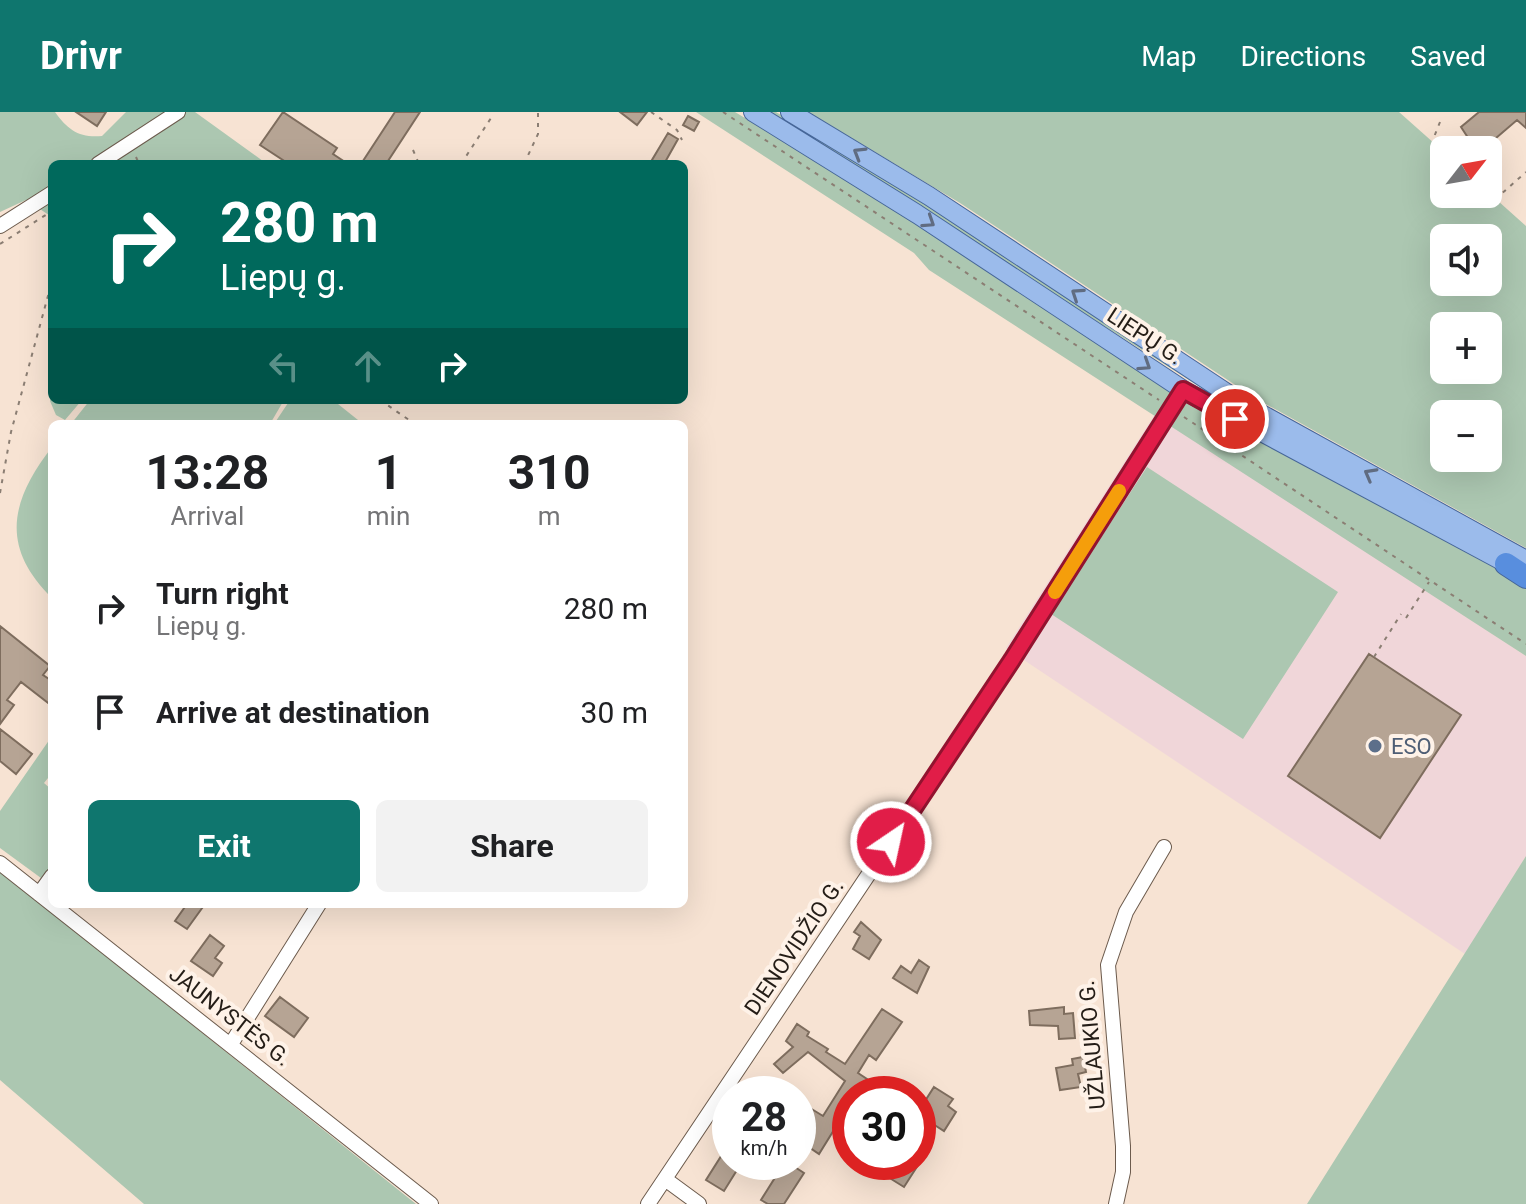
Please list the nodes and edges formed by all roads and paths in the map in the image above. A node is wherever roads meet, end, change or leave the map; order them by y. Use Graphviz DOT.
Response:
graph roads {
  1 [pos="178,112"];
  2 [pos="538,112"];
  3 [pos="651,112"];
  4 [pos="723,112"];
  5 [pos="753,112"];
  6 [pos="790,112"];
  7 [pos="493,115"];
  8 [pos="1440,122"];
  9 [pos="1434,136"];
  10 [pos="682,140"];
  11 [pos="413,150"];
  12 [pos="136,156"];
  13 [pos="104,160"];
  14 [pos="138,160"];
  15 [pos="417,160"];
  16 [pos="464,160"];
  17 [pos="526,160"];
  18 [pos="1526,172"];
  19 [pos="1502,193"];
  20 [pos="48,196"];
  21 [pos="48,214"];
  22 [pos="0,226"];
  23 [pos="0,244"];
  24 [pos="48,296"];
  25 [pos="1183,390"];
  26 [pos="386,404"];
  27 [pos="1171,408"];
  28 [pos="409,420"];
  29 [pos="0,493"];
  30 [pos="1520,564"];
  31 [pos="1430,581"];
  32 [pos="1401,614"];
  33 [pos="1406,618"];
  34 [pos="1526,644"];
  35 [pos="1374,657"];
  36 [pos="1164,847"];
  37 [pos="0,863"];
  38 [pos="48,882"];
  39 [pos="39,894"];
  40 [pos="48,901"];
  41 [pos="57,908"];
  42 [pos="316,908"];
  43 [pos="231,1044"];
  44 [pos="665,1179"];
  45 [pos="431,1204"];
  46 [pos="648,1204"];
  47 [pos="699,1204"];
  48 [pos="1116,1204"];
  1 -- 13 [label="street"];
  2 -- 17 [label="path"];
  3 -- 10 [label="path"];
  4 -- 27 [label="path"];
  5 -- 25 [label="main road, LIEPŲ G., one-way"];
  30 -- 6 [label="main road, LIEPŲ G., one-way"];
  7 -- 16 [label="path"];
  8 -- 9 [label="path"];
  11 -- 15 [label="path"];
  12 -- 14 [label="path"];
  18 -- 19 [label="path"];
  20 -- 22 [label="street"];
  21 -- 23 [label="path"];
  24 -- 29 [label="path"];
  25 -- 27 [label="street, DIENOVIDŽIO G."];
  25 -- 30 [label="main road, LIEPŲ G."];
  26 -- 28 [label="path"];
  27 -- 31 [label="path"];
  27 -- 44 [label="street, DIENOVIDŽIO G."];
  31 -- 33 [label="path"];
  31 -- 34 [label="path"];
  32 -- 35 [label="path"];
  36 -- 48 [label="street, UŽLAUKIO G."];
  37 -- 39 [label="street, JAUNYSTĖS G."];
  38 -- 39 [label="street"];
  39 -- 40 [label="street, JAUNYSTĖS G."];
  41 -- 43 [label="street, JAUNYSTĖS G."];
  42 -- 43 [label="street"];
  43 -- 45 [label="street, JAUNYSTĖS G."];
  44 -- 46 [label="street, DIENOVIDŽIO G."];
  44 -- 47 [label="street"];
}
